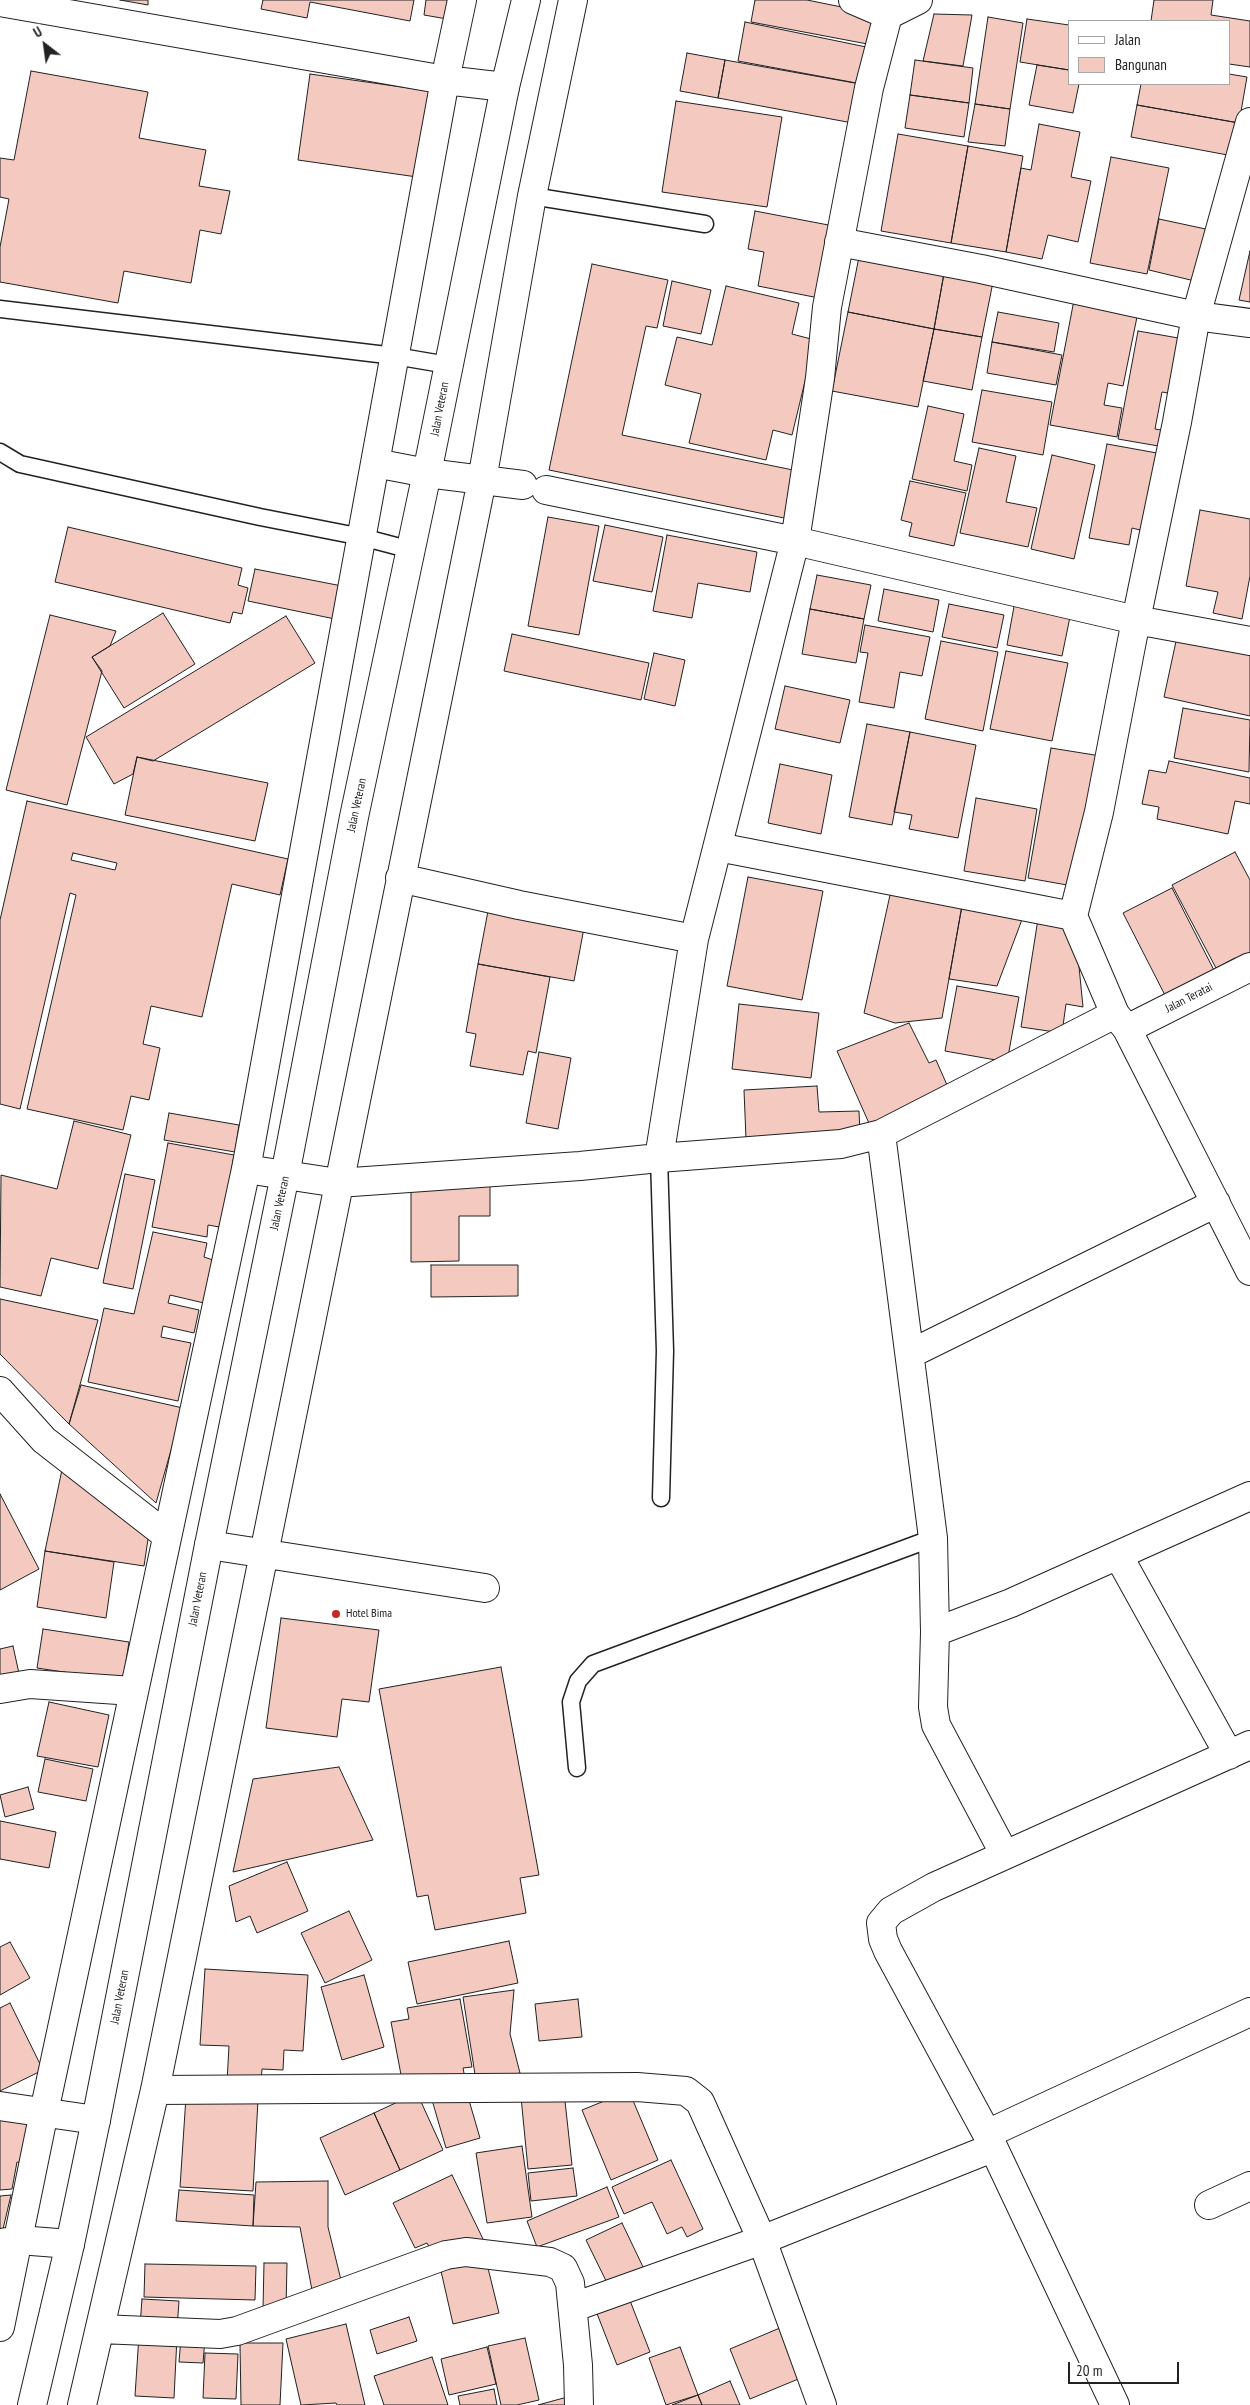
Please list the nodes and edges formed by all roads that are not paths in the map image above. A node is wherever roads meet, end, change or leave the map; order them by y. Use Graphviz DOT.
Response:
graph roads {
  1 [pos="462,0"];
  2 [pos="526,0"];
  3 [pos="573,0"];
  4 [pos="853,0"];
  5 [pos="918,0"];
  6 [pos="0,2"];
  7 [pos="888,14"];
  8 [pos="445,80"];
  9 [pos="505,87"];
  10 [pos="1250,122"];
  11 [pos="532,196"];
  12 [pos="705,224"];
  13 [pos="839,242"];
  14 [pos="0,309"];
  15 [pos="1196,316"];
  16 [pos="1250,323"];
  17 [pos="394,356"];
  18 [pos="448,365"];
  19 [pos="0,452"];
  20 [pos="376,463"];
  21 [pos="427,473"];
  22 [pos="482,480"];
  23 [pos="362,537"];
  24 [pos="795,541"];
  25 [pos="411,550"];
  26 [pos="1136,620"];
  27 [pos="1250,641"];
  28 [pos="718,847"];
  29 [pos="400,878"];
  30 [pos="1073,916"];
  31 [pos="694,939"];
  32 [pos="1250,967"];
  33 [pos="1121,1022"];
  34 [pos="881,1134"];
  35 [pos="659,1158"];
  36 [pos="246,1168"];
  37 [pos="285,1175"];
  38 [pos="338,1183"];
  39 [pos="1216,1203"];
  40 [pos="1248,1260"];
  41 [pos="910,1354"];
  42 [pos="0,1391"];
  43 [pos="1250,1496"];
  44 [pos="661,1498"];
  45 [pos="166,1535"];
  46 [pos="933,1538"];
  47 [pos="209,1545"];
  48 [pos="263,1554"];
  49 [pos="1118,1555"];
  50 [pos="485,1588"];
  51 [pos="935,1632"];
  52 [pos="0,1689"];
  53 [pos="133,1691"];
  54 [pos="1240,1750"];
  55 [pos="577,1768"];
  56 [pos="1005,1855"];
  57 [pos="1250,2012"];
  58 [pos="155,2090"];
  59 [pos="0,2106"];
  60 [pos="44,2112"];
  61 [pos="96,2120"];
  62 [pos="990,2140"];
  63 [pos="1250,2186"];
  64 [pos="1210,2205"];
  65 [pos="762,2240"];
  66 [pos="9,2242"];
  67 [pos="70,2244"];
  68 [pos="574,2307"];
  69 [pos="0,2327"];
  70 [pos="100,2329"];
  71 [pos="83,2402"];
  72 [pos="32,2405"];
  73 [pos="579,2405"];
  74 [pos="822,2405"];
  75 [pos="1115,2405"];
  1 -- 8 [label="street"];
  2 -- 9 [label="street, Jalan Veteran"];
  3 -- 11 [label="street"];
  4 -- 7 [label="street"];
  5 -- 7 [label="street"];
  6 -- 8 [label="street"];
  7 -- 13 [label="street"];
  8 -- 9 [label="street"];
  8 -- 17 [label="street"];
  9 -- 18 [label="street, Jalan Veteran"];
  10 -- 15 [label="street"];
  11 -- 12 [label="lane"];
  11 -- 22 [label="street"];
  13 -- 15 [label="street"];
  13 -- 24 [label="street"];
  14 -- 17 [label="lane"];
  15 -- 16 [label="street"];
  15 -- 26 [label="street"];
  17 -- 18 [label="lane"];
  17 -- 20 [label="street"];
  18 -- 21 [label="street, Jalan Veteran"];
  19 -- 23 [label="lane"];
  20 -- 21 [label="street"];
  20 -- 23 [label="street"];
  21 -- 22 [label="street"];
  21 -- 25 [label="street, Jalan Veteran"];
  22 -- 24 [label="street"];
  22 -- 29 [label="street"];
  23 -- 25 [label="lane"];
  23 -- 36 [label="street"];
  24 -- 26 [label="street"];
  24 -- 28 [label="street"];
  25 -- 37 [label="street, Jalan Veteran"];
  26 -- 27 [label="street"];
  26 -- 30 [label="street"];
  28 -- 30 [label="street"];
  28 -- 31 [label="street"];
  29 -- 31 [label="street"];
  29 -- 38 [label="street"];
  30 -- 33 [label="street"];
  31 -- 35 [label="street"];
  32 -- 33 [label="street, Jalan Teratai"];
  33 -- 34 [label="street, Jalan Teratai"];
  33 -- 39 [label="street"];
  34 -- 35 [label="street, Jalan Teratai"];
  34 -- 41 [label="street"];
  35 -- 38 [label="street, Jalan Teratai"];
  35 -- 44 [label="lane"];
  36 -- 37 [label="street, Jalan Teratai"];
  36 -- 45 [label="street"];
  37 -- 38 [label="street, Jalan Teratai"];
  37 -- 47 [label="street, Jalan Veteran"];
  38 -- 48 [label="street"];
  39 -- 40 [label="street"];
  39 -- 41 [label="street"];
  41 -- 46 [label="street"];
  42 -- 45 [label="street"];
  43 -- 49 [label="street"];
  45 -- 53 [label="street"];
  46 -- 51 [label="street"];
  46 -- 55 [label="lane"];
  47 -- 48 [label="street"];
  47 -- 61 [label="street, Jalan Veteran"];
  48 -- 50 [label="street"];
  48 -- 58 [label="street"];
  49 -- 51 [label="street"];
  49 -- 54 [label="street"];
  51 -- 56 [label="street"];
  52 -- 53 [label="street"];
  53 -- 60 [label="street"];
  54 -- 56 [label="street"];
  56 -- 62 [label="street"];
  57 -- 62 [label="street"];
  58 -- 65 [label="street"];
  58 -- 70 [label="street"];
  59 -- 60 [label="street"];
  60 -- 61 [label="street"];
  60 -- 66 [label="street"];
  61 -- 67 [label="street, Jalan Veteran"];
  62 -- 65 [label="street"];
  62 -- 75 [label="street"];
  63 -- 64 [label="street"];
  65 -- 68 [label="street"];
  65 -- 74 [label="street"];
  66 -- 67 [label="street"];
  66 -- 69 [label="street"];
  67 -- 72 [label="street, Jalan Veteran"];
  68 -- 70 [label="street"];
  68 -- 73 [label="street"];
  70 -- 71 [label="street"];
}
